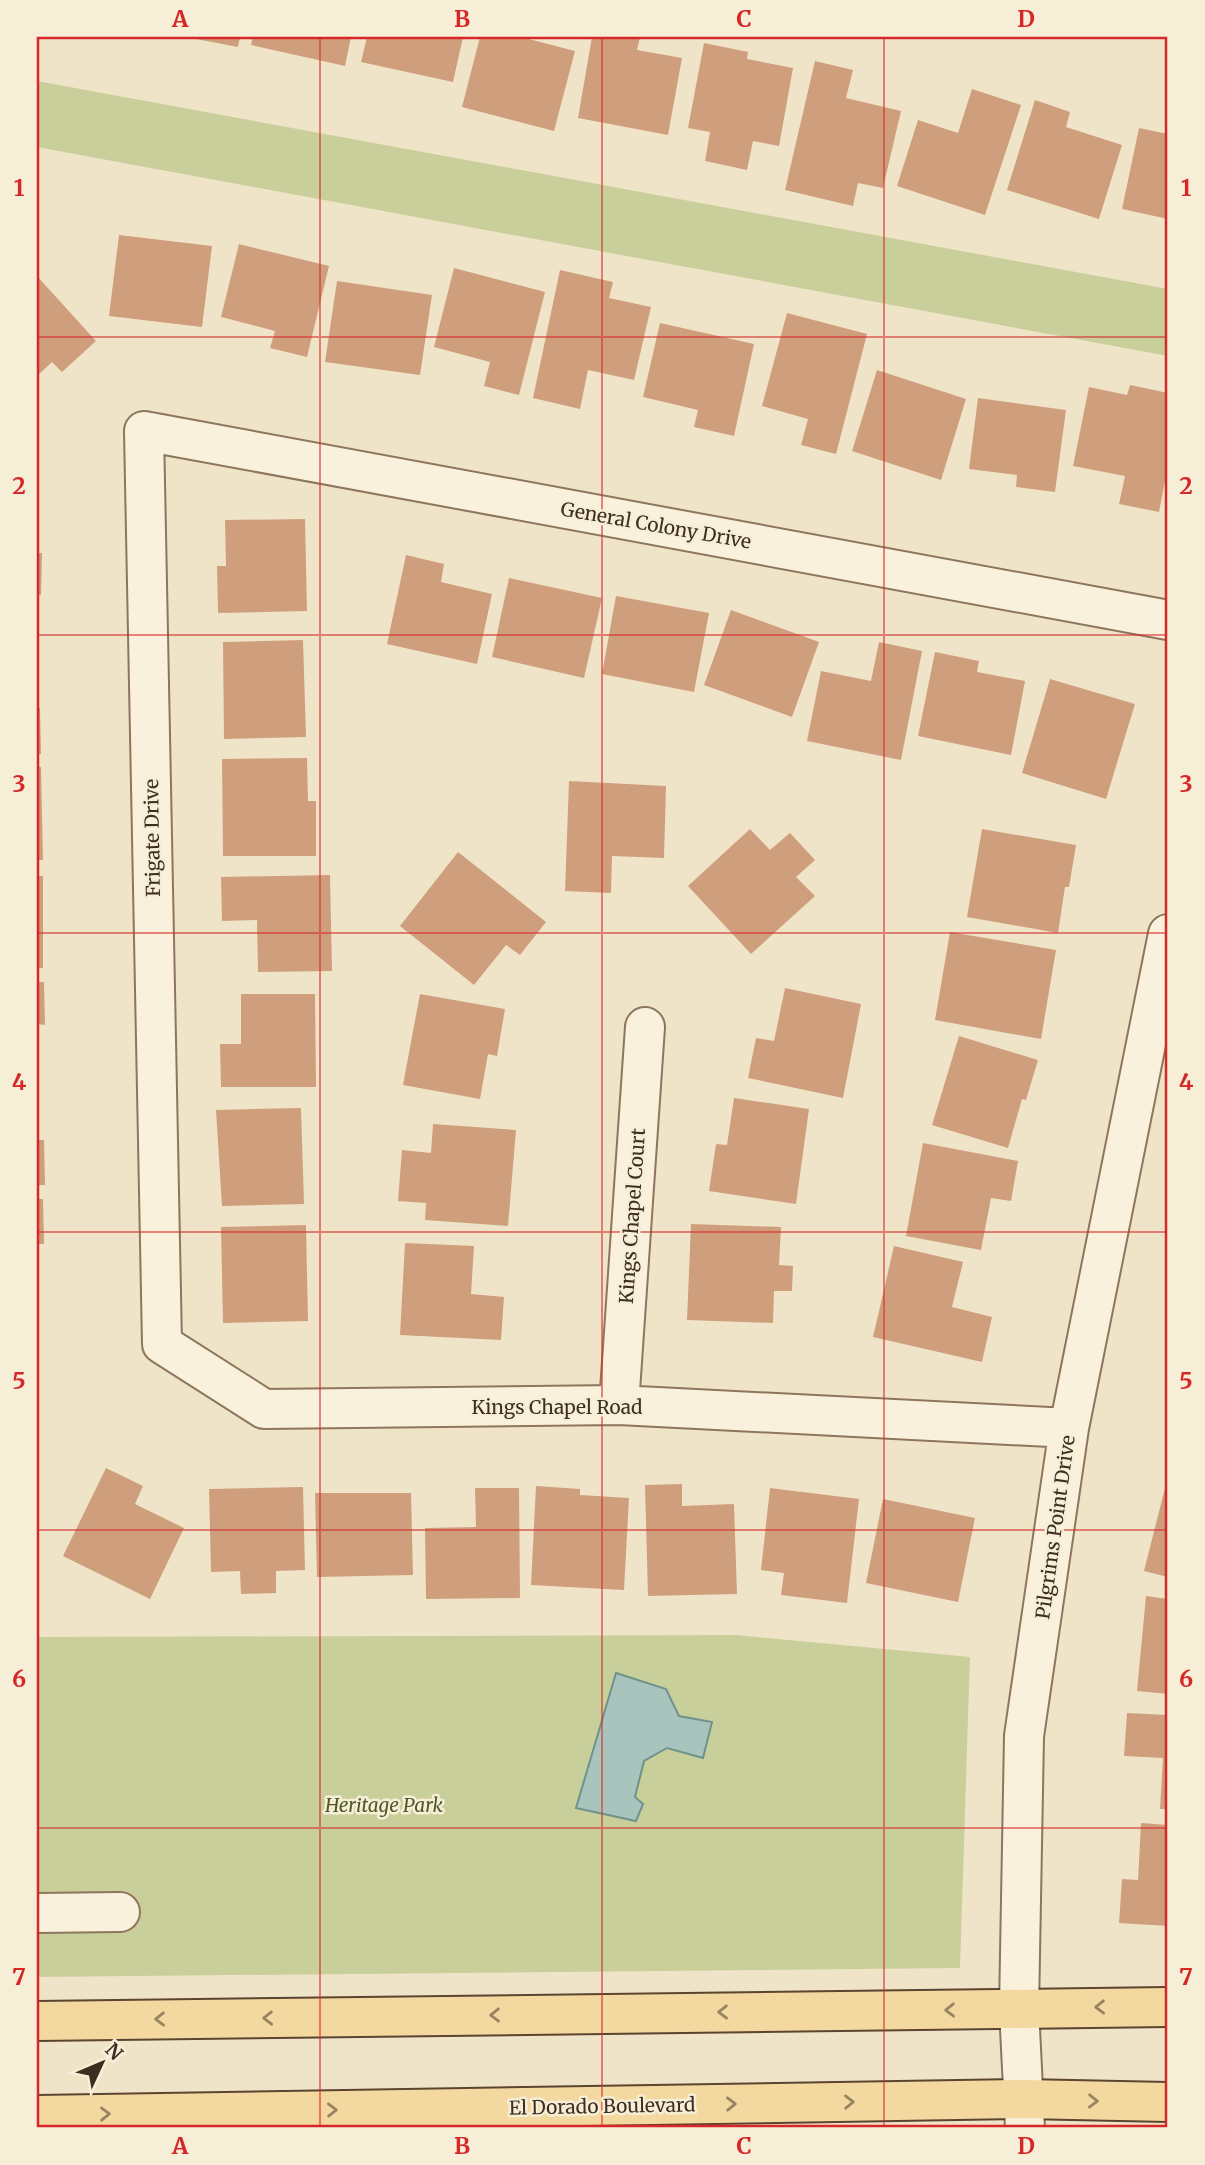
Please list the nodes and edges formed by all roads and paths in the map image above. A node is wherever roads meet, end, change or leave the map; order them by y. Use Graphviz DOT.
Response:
graph roads {
  1 [pos="144,430"];
  2 [pos="1168,620"];
  3 [pos="1168,934"];
  4 [pos="645,1027"];
  5 [pos="160,1245"];
  6 [pos="619,1405"];
  7 [pos="1069,1428"];
  8 [pos="120,1912"];
  9 [pos="37,1913"];
  10 [pos="1168,2007"];
  11 [pos="1019,2009"];
  12 [pos="37,2021"];
  13 [pos="1168,2102"];
  14 [pos="1025,2114"];
  15 [pos="37,2115"];
  16 [pos="561,2117"];
  1 -- 2 [label="street, General Colony Drive"];
  1 -- 5 [label="street, Frigate Drive"];
  3 -- 7 [label="street, Pilgrims Point Drive"];
  4 -- 6 [label="street, Kings Chapel Court"];
  5 -- 6 [label="street, Kings Chapel Road"];
  6 -- 7 [label="street, Kings Chapel Road"];
  7 -- 11 [label="street, Pilgrims Point Drive"];
  8 -- 9 [label="street"];
  10 -- 11 [label="main road, one-way"];
  11 -- 12 [label="main road, one-way"];
  11 -- 14 [label="street, Pilgrims Point Drive"];
  14 -- 13 [label="main road, El Dorado Boulevard, one-way"];
  16 -- 14 [label="main road, El Dorado Boulevard, one-way"];
  15 -- 16 [label="main road, El Dorado Boulevard, one-way"];
}
